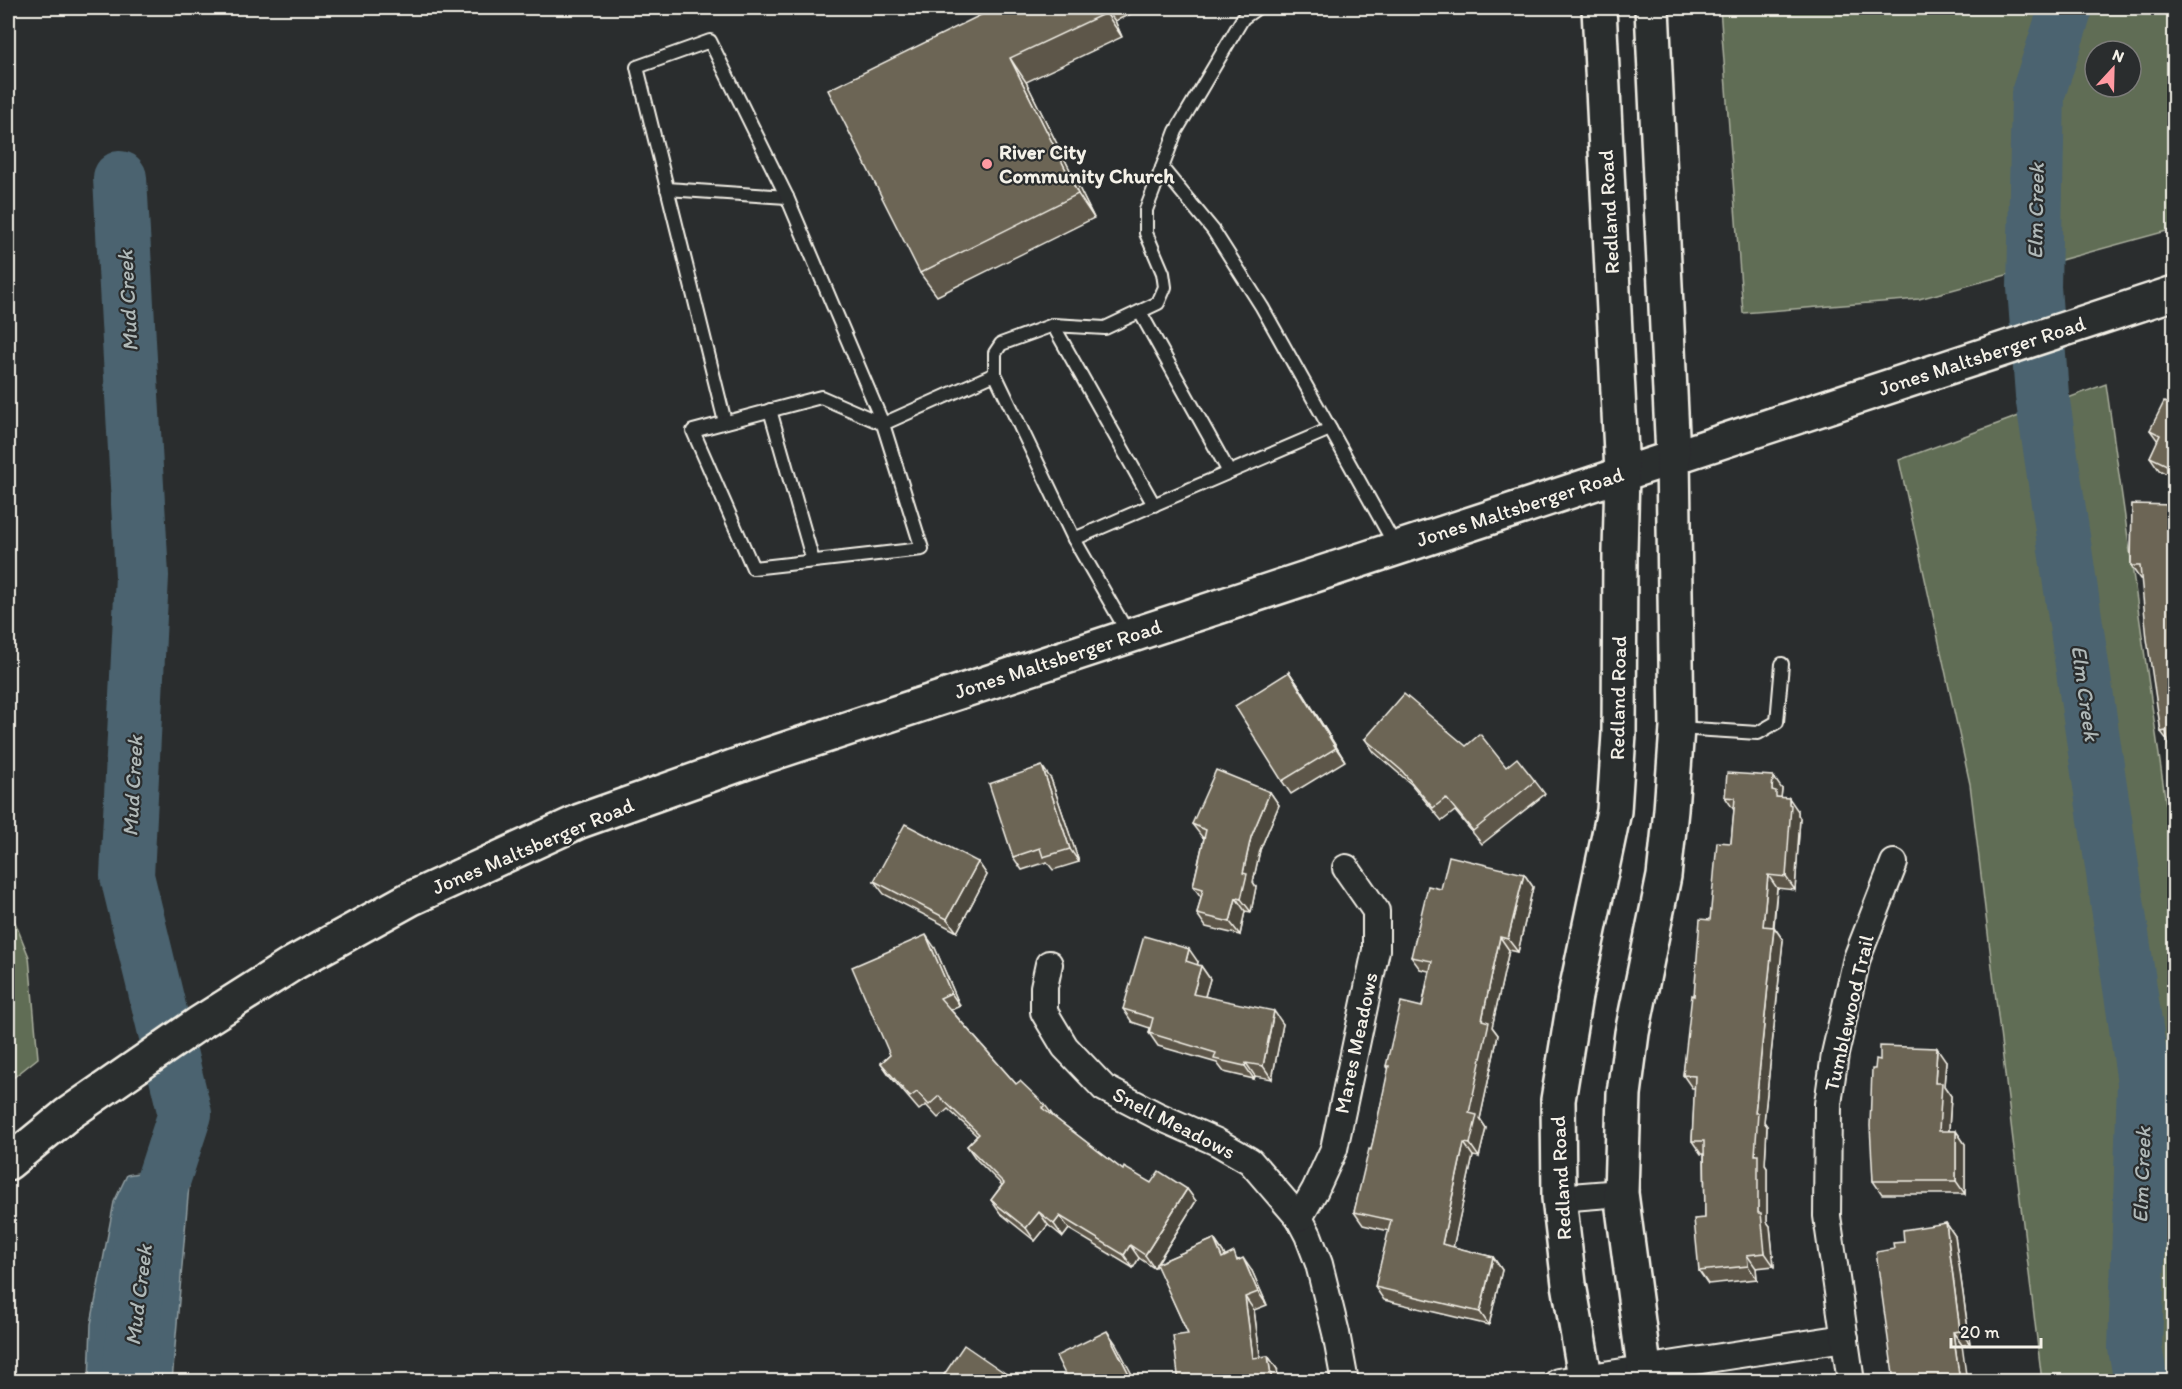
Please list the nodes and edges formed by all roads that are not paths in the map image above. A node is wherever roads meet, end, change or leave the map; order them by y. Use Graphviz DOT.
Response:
graph roads {
  1 [pos="1257,8"];
  2 [pos="1599,8"];
  3 [pos="1652,8"];
  4 [pos="1162,168"];
  5 [pos="667,189"];
  6 [pos="787,197"];
  7 [pos="2175,293"];
  8 [pos="1140,312"];
  9 [pos="1053,325"];
  10 [pos="995,374"];
  11 [pos="770,410"];
  12 [pos="725,422"];
  13 [pos="883,424"];
  14 [pos="1330,429"];
  15 [pos="1673,456"];
  16 [pos="1229,472"];
  17 [pos="1622,473"];
  18 [pos="1154,505"];
  19 [pos="1074,539"];
  20 [pos="1396,548"];
  21 [pos="813,561"];
  22 [pos="1130,636"];
  23 [pos="1782,664"];
  24 [pos="1677,728"];
  25 [pos="1894,863"];
  26 [pos="1346,868"];
  27 [pos="1049,964"];
  28 [pos="8,1163"];
  29 [pos="1621,1193"];
  30 [pos="1559,1197"];
  31 [pos="1299,1218"];
  32 [pos="1845,1338"];
  33 [pos="1645,1375"];
  34 [pos="1576,1380"];
  35 [pos="1345,1382"];
  36 [pos="1851,1382"];
  1 -- 4 [label="lane"];
  2 -- 17 [label="main road, Redland Road"];
  3 -- 15 [label="main road"];
  4 -- 8 [label="lane"];
  4 -- 14 [label="lane"];
  5 -- 6 [label="lane"];
  5 -- 6 [label="lane"];
  5 -- 12 [label="lane"];
  6 -- 13 [label="lane"];
  7 -- 15 [label="main road, Jones Maltsberger Road"];
  8 -- 9 [label="lane"];
  8 -- 16 [label="lane"];
  9 -- 10 [label="lane"];
  9 -- 18 [label="lane"];
  10 -- 13 [label="lane"];
  10 -- 19 [label="lane"];
  11 -- 12 [label="lane"];
  11 -- 13 [label="lane"];
  11 -- 21 [label="lane"];
  12 -- 21 [label="lane"];
  13 -- 21 [label="lane"];
  14 -- 16 [label="lane"];
  14 -- 20 [label="lane"];
  15 -- 17 [label="main road, Jones Maltsberger Road"];
  15 -- 24 [label="main road"];
  16 -- 18 [label="lane"];
  17 -- 20 [label="main road, Jones Maltsberger Road"];
  17 -- 30 [label="main road, Redland Road"];
  18 -- 19 [label="lane"];
  19 -- 22 [label="lane"];
  20 -- 22 [label="main road, Jones Maltsberger Road"];
  22 -- 28 [label="main road, Jones Maltsberger Road"];
  23 -- 24 [label="lane"];
  24 -- 29 [label="main road"];
  25 -- 32 [label="street, Tumblewood Trail"];
  26 -- 31 [label="street, Mares Meadows"];
  27 -- 31 [label="street, Snell Meadows"];
  29 -- 30 [label="street"];
  29 -- 33 [label="main road"];
  30 -- 34 [label="main road, Redland Road"];
  31 -- 35 [label="street, Snell Meadows"];
  32 -- 33 [label="street"];
  32 -- 36 [label="street, Tumblewood Trail"];
  33 -- 34 [label="street"];
}
